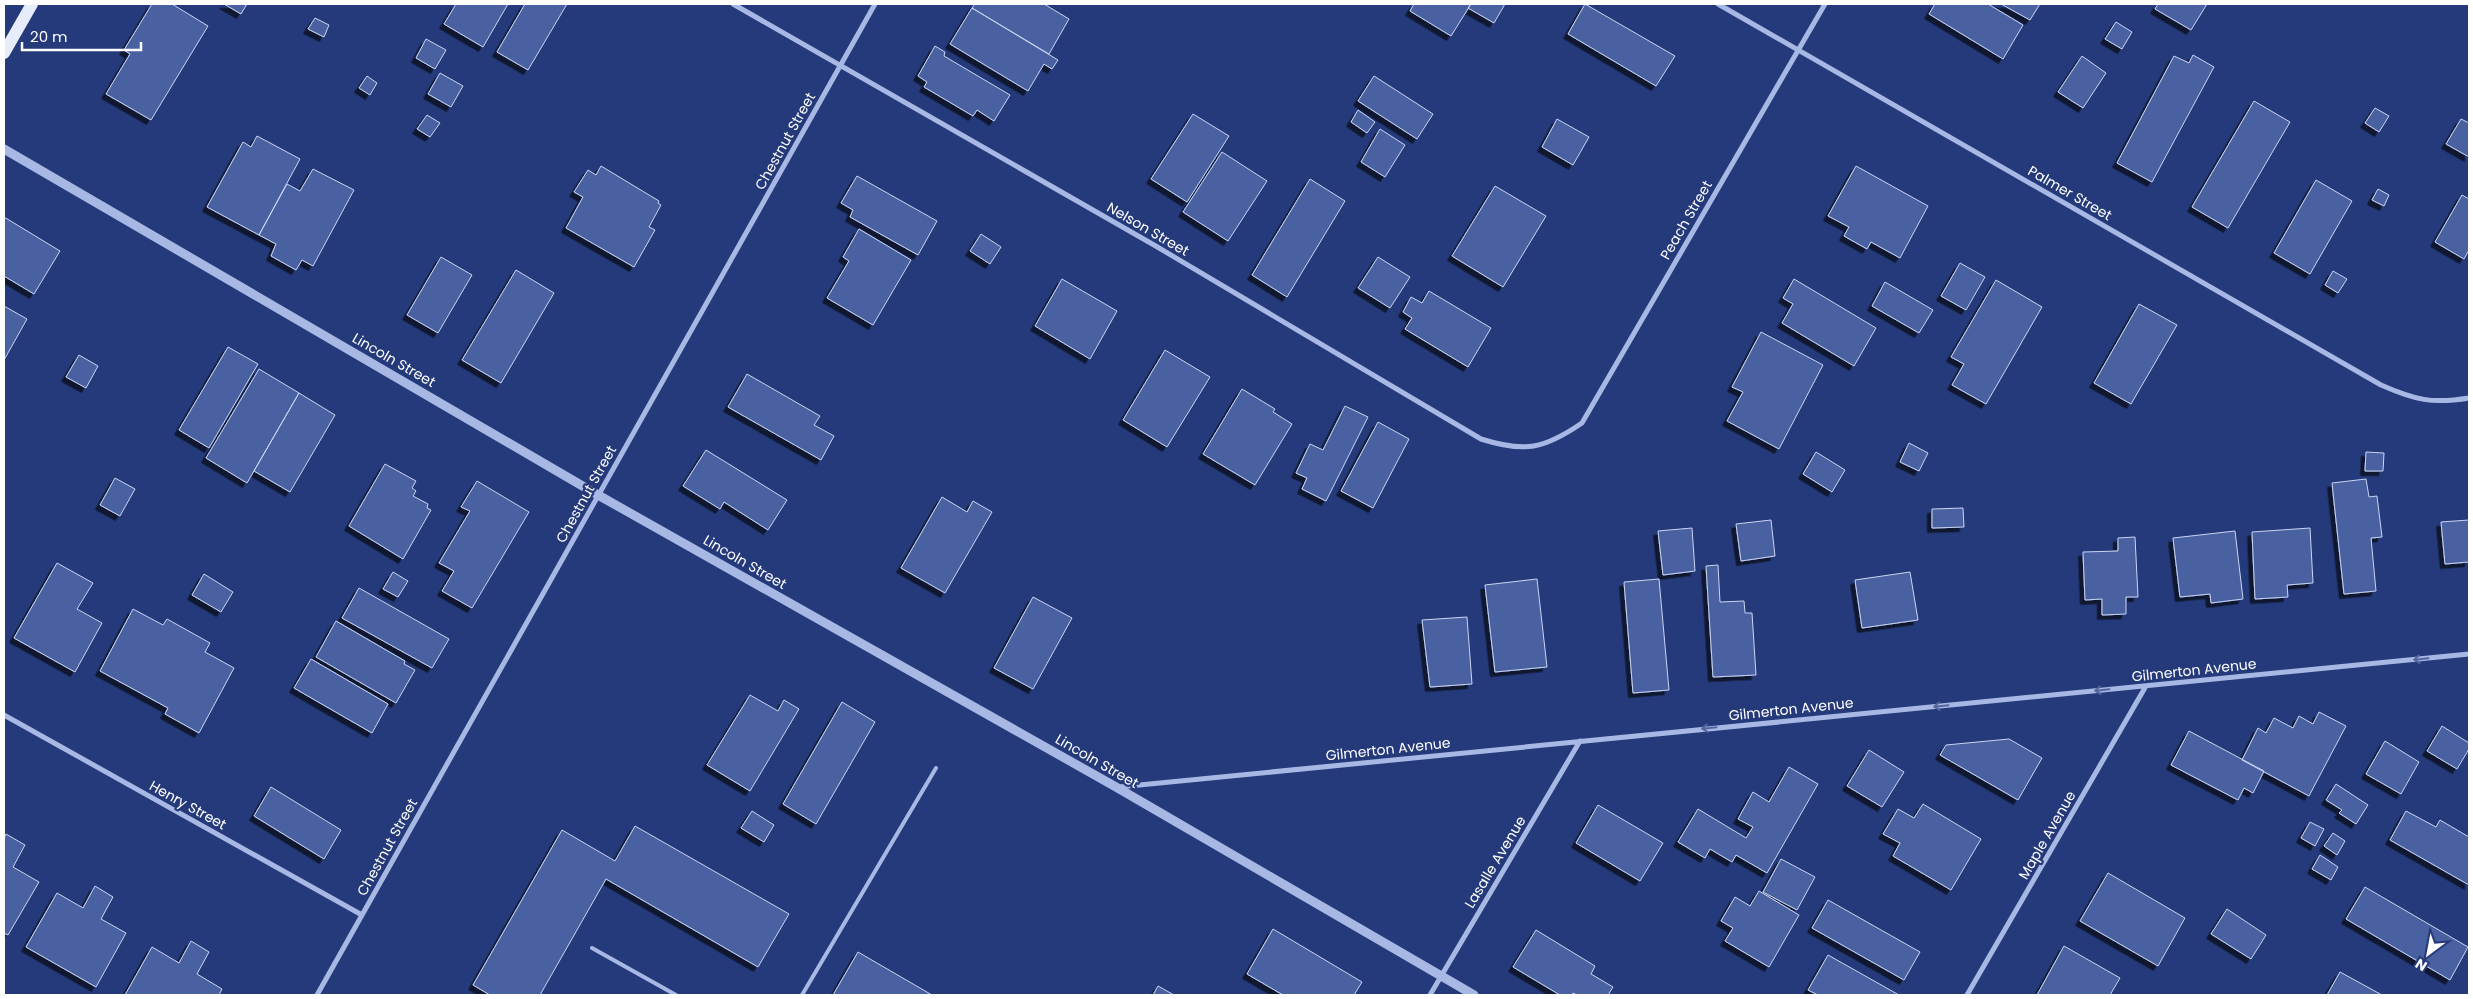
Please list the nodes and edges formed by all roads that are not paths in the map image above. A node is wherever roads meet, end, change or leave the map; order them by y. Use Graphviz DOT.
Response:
graph roads {
  1 [pos="32,4"];
  2 [pos="733,4"];
  3 [pos="875,4"];
  4 [pos="1718,4"];
  5 [pos="1825,4"];
  6 [pos="1798,50"];
  7 [pos="4,53"];
  8 [pos="840,66"];
  9 [pos="4,149"];
  10 [pos="2469,398"];
  11 [pos="1558,440"];
  12 [pos="598,494"];
  13 [pos="2469,654"];
  14 [pos="2146,686"];
  15 [pos="4,715"];
  16 [pos="1580,741"];
  17 [pos="936,768"];
  18 [pos="1116,788"];
  19 [pos="362,915"];
  20 [pos="592,948"];
  21 [pos="1441,976"];
  22 [pos="317,995"];
  23 [pos="676,995"];
  24 [pos="802,995"];
  25 [pos="1430,995"];
  26 [pos="1474,995"];
  27 [pos="1967,995"];
  1 -- 7 [label="main road"];
  2 -- 8 [label="street, Nelson Street"];
  3 -- 8 [label="street, Chestnut Street"];
  4 -- 6 [label="street, Palmer Street"];
  5 -- 6 [label="street, Peach Street"];
  6 -- 10 [label="street, Palmer Street"];
  6 -- 11 [label="street, Peach Street"];
  8 -- 11 [label="street, Nelson Street"];
  8 -- 12 [label="street, Chestnut Street"];
  9 -- 12 [label="street, Lincoln Street"];
  12 -- 18 [label="street, Lincoln Street"];
  12 -- 19 [label="street, Chestnut Street"];
  13 -- 14 [label="street, Gilmerton Avenue, one-way"];
  14 -- 16 [label="street, Gilmerton Avenue, one-way"];
  14 -- 27 [label="street, Maple Avenue"];
  15 -- 19 [label="street, Henry Street"];
  16 -- 18 [label="street, Gilmerton Avenue"];
  16 -- 21 [label="street, Lasalle Avenue"];
  17 -- 24 [label="lane"];
  18 -- 21 [label="street, Lincoln Street"];
  19 -- 22 [label="street, Chestnut Street"];
  20 -- 23 [label="lane"];
  21 -- 25 [label="street, Lasalle Avenue"];
  21 -- 26 [label="street, Lincoln Street"];
}
